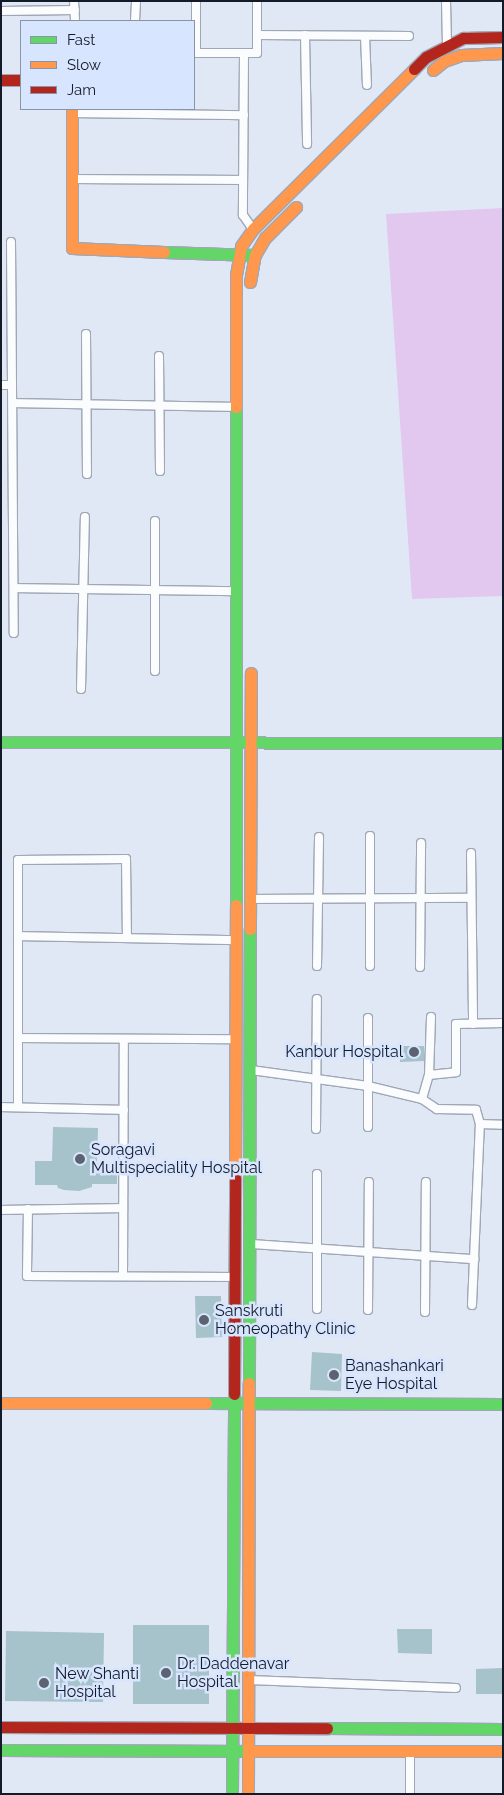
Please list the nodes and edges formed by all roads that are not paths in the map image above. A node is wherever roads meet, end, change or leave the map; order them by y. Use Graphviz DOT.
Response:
graph roads {
  1 [pos="74,1"];
  2 [pos="136,1"];
  3 [pos="196,1"];
  4 [pos="257,1"];
  5 [pos="446,1"];
  6 [pos="74,10"];
  7 [pos="1,11"];
  8 [pos="75,20"];
  9 [pos="136,20"];
  10 [pos="257,35"];
  11 [pos="306,35"];
  12 [pos="364,36"];
  13 [pos="409,36"];
  14 [pos="503,37"];
  15 [pos="447,44"];
  16 [pos="503,52"];
  17 [pos="195,53"];
  18 [pos="244,53"];
  19 [pos="452,58"];
  20 [pos="422,79"];
  21 [pos="1,80"];
  22 [pos="20,80"];
  23 [pos="366,85"];
  24 [pos="72,111"];
  25 [pos="244,115"];
  26 [pos="307,144"];
  27 [pos="72,180"];
  28 [pos="243,180"];
  29 [pos="306,196"];
  30 [pos="253,229"];
  31 [pos="11,242"];
  32 [pos="240,255"];
  33 [pos="255,255"];
  34 [pos="250,299"];
  35 [pos="86,334"];
  36 [pos="159,356"];
  37 [pos="1,385"];
  38 [pos="12,385"];
  39 [pos="13,404"];
  40 [pos="86,405"];
  41 [pos="159,406"];
  42 [pos="236,407"];
  43 [pos="160,471"];
  44 [pos="87,474"];
  45 [pos="84,517"];
  46 [pos="155,521"];
  47 [pos="14,588"];
  48 [pos="83,589"];
  49 [pos="155,589"];
  50 [pos="236,591"];
  51 [pos="14,633"];
  52 [pos="251,664"];
  53 [pos="155,671"];
  54 [pos="80,689"];
  55 [pos="1,742"];
  56 [pos="236,743"];
  57 [pos="251,743"];
  58 [pos="503,743"];
  59 [pos="319,836"];
  60 [pos="370,836"];
  61 [pos="422,843"];
  62 [pos="471,853"];
  63 [pos="318,898"];
  64 [pos="370,898"];
  65 [pos="421,898"];
  66 [pos="471,898"];
  67 [pos="252,899"];
  68 [pos="18,936"];
  69 [pos="127,938"];
  70 [pos="236,940"];
  71 [pos="317,966"];
  72 [pos="370,966"];
  73 [pos="420,967"];
  74 [pos="317,999"];
  75 [pos="430,1017"];
  76 [pos="368,1018"];
  77 [pos="503,1023"];
  78 [pos="473,1024"];
  79 [pos="18,1038"];
  80 [pos="124,1038"];
  81 [pos="236,1039"];
  82 [pos="235,1070"];
  83 [pos="252,1070"];
  84 [pos="429,1075"];
  85 [pos="316,1079"];
  86 [pos="368,1086"];
  87 [pos="422,1099"];
  88 [pos="1,1107"];
  89 [pos="18,1107"];
  90 [pos="124,1110"];
  91 [pos="480,1124"];
  92 [pos="503,1125"];
  93 [pos="368,1127"];
  94 [pos="316,1129"];
  95 [pos="317,1174"];
  96 [pos="369,1182"];
  97 [pos="426,1182"];
  98 [pos="124,1208"];
  99 [pos="28,1209"];
  100 [pos="1,1210"];
  101 [pos="251,1244"];
  102 [pos="317,1248"];
  103 [pos="368,1252"];
  104 [pos="426,1256"];
  105 [pos="474,1259"];
  106 [pos="123,1276"];
  107 [pos="234,1277"];
  108 [pos="472,1305"];
  109 [pos="317,1309"];
  110 [pos="368,1310"];
  111 [pos="425,1312"];
  112 [pos="1,1403"];
  113 [pos="232,1404"];
  114 [pos="250,1404"];
  115 [pos="503,1404"];
  116 [pos="249,1680"];
  117 [pos="456,1688"];
  118 [pos="1,1727"];
  119 [pos="232,1728"];
  120 [pos="249,1728"];
  121 [pos="503,1729"];
  122 [pos="1,1750"];
  123 [pos="232,1750"];
  124 [pos="249,1750"];
  125 [pos="410,1750"];
  126 [pos="503,1751"];
  127 [pos="232,1794"];
  128 [pos="248,1794"];
  129 [pos="410,1794"];
  1 -- 6 [label="lane"];
  2 -- 9 [label="lane"];
  3 -- 17 [label="lane"];
  4 -- 10 [label="lane"];
  5 -- 15 [label="lane"];
  6 -- 7 [label="lane"];
  6 -- 8 [label="lane"];
  10 -- 11 [label="lane"];
  10 -- 18 [label="lane"];
  11 -- 12 [label="lane"];
  11 -- 26 [label="lane"];
  12 -- 13 [label="lane"];
  12 -- 23 [label="lane"];
  14 -- 15 [label="street"];
  15 -- 19 [label="lane"];
  15 -- 30 [label="street"];
  16 -- 19 [label="street"];
  17 -- 18 [label="lane"];
  18 -- 25 [label="lane"];
  19 -- 20 [label="street"];
  21 -- 22 [label="street"];
  24 -- 25 [label="lane"];
  24 -- 27 [label="street"];
  25 -- 28 [label="lane"];
  27 -- 28 [label="lane"];
  27 -- 32 [label="street"];
  28 -- 30 [label="lane"];
  29 -- 33 [label="street"];
  30 -- 32 [label="street"];
  31 -- 38 [label="lane"];
  32 -- 33 [label="street"];
  32 -- 42 [label="street"];
  33 -- 34 [label="street"];
  35 -- 40 [label="lane"];
  36 -- 41 [label="lane"];
  37 -- 38 [label="lane"];
  38 -- 39 [label="lane"];
  39 -- 40 [label="lane"];
  39 -- 47 [label="lane"];
  40 -- 41 [label="lane"];
  40 -- 44 [label="lane"];
  41 -- 42 [label="lane"];
  41 -- 43 [label="lane"];
  42 -- 50 [label="street"];
  45 -- 48 [label="lane"];
  46 -- 49 [label="lane"];
  47 -- 48 [label="lane"];
  47 -- 51 [label="lane"];
  48 -- 49 [label="lane"];
  48 -- 54 [label="lane"];
  49 -- 50 [label="lane"];
  49 -- 53 [label="lane"];
  50 -- 56 [label="street"];
  52 -- 57 [label="street"];
  55 -- 56 [label="street"];
  56 -- 57 [label="street"];
  56 -- 70 [label="street"];
  57 -- 58 [label="street"];
  57 -- 67 [label="street"];
  59 -- 63 [label="lane"];
  60 -- 64 [label="lane"];
  61 -- 65 [label="lane"];
  62 -- 66 [label="lane"];
  63 -- 64 [label="lane"];
  63 -- 67 [label="lane"];
  63 -- 71 [label="lane"];
  64 -- 65 [label="lane"];
  64 -- 72 [label="lane"];
  65 -- 66 [label="lane"];
  65 -- 73 [label="lane"];
  66 -- 78 [label="lane"];
  67 -- 83 [label="street"];
  68 -- 69 [label="lane"];
  68 -- 69 [label="lane"];
  68 -- 79 [label="lane"];
  69 -- 70 [label="lane"];
  70 -- 81 [label="street"];
  74 -- 85 [label="lane"];
  75 -- 84 [label="lane"];
  76 -- 86 [label="lane"];
  77 -- 78 [label="lane"];
  78 -- 84 [label="lane"];
  79 -- 80 [label="lane"];
  79 -- 89 [label="lane"];
  80 -- 81 [label="lane"];
  80 -- 90 [label="lane"];
  81 -- 82 [label="street"];
  82 -- 83 [label="lane"];
  82 -- 107 [label="street"];
  83 -- 85 [label="lane"];
  83 -- 101 [label="street"];
  84 -- 87 [label="lane"];
  85 -- 86 [label="lane"];
  85 -- 94 [label="lane"];
  86 -- 87 [label="lane"];
  86 -- 93 [label="lane"];
  87 -- 91 [label="lane"];
  88 -- 89 [label="lane"];
  89 -- 90 [label="lane"];
  90 -- 98 [label="lane"];
  91 -- 92 [label="lane"];
  91 -- 105 [label="lane"];
  95 -- 102 [label="lane"];
  96 -- 103 [label="lane"];
  97 -- 104 [label="lane"];
  98 -- 99 [label="lane"];
  98 -- 106 [label="lane"];
  99 -- 100 [label="lane"];
  99 -- 106 [label="lane"];
  101 -- 102 [label="lane"];
  101 -- 114 [label="street"];
  102 -- 103 [label="lane"];
  102 -- 109 [label="lane"];
  103 -- 104 [label="lane"];
  103 -- 110 [label="lane"];
  104 -- 105 [label="lane"];
  104 -- 111 [label="lane"];
  105 -- 108 [label="lane"];
  106 -- 107 [label="lane"];
  107 -- 113 [label="street"];
  112 -- 113 [label="street"];
  113 -- 114 [label="street"];
  113 -- 119 [label="street"];
  114 -- 115 [label="street"];
  114 -- 116 [label="street"];
  116 -- 117 [label="lane"];
  116 -- 120 [label="street"];
  118 -- 119 [label="street"];
  119 -- 120 [label="street"];
  119 -- 123 [label="street"];
  120 -- 121 [label="street"];
  120 -- 124 [label="street"];
  122 -- 123 [label="street"];
  123 -- 124 [label="street"];
  123 -- 127 [label="street"];
  124 -- 125 [label="street"];
  124 -- 128 [label="street"];
  125 -- 126 [label="street"];
  125 -- 129 [label="lane"];
}
